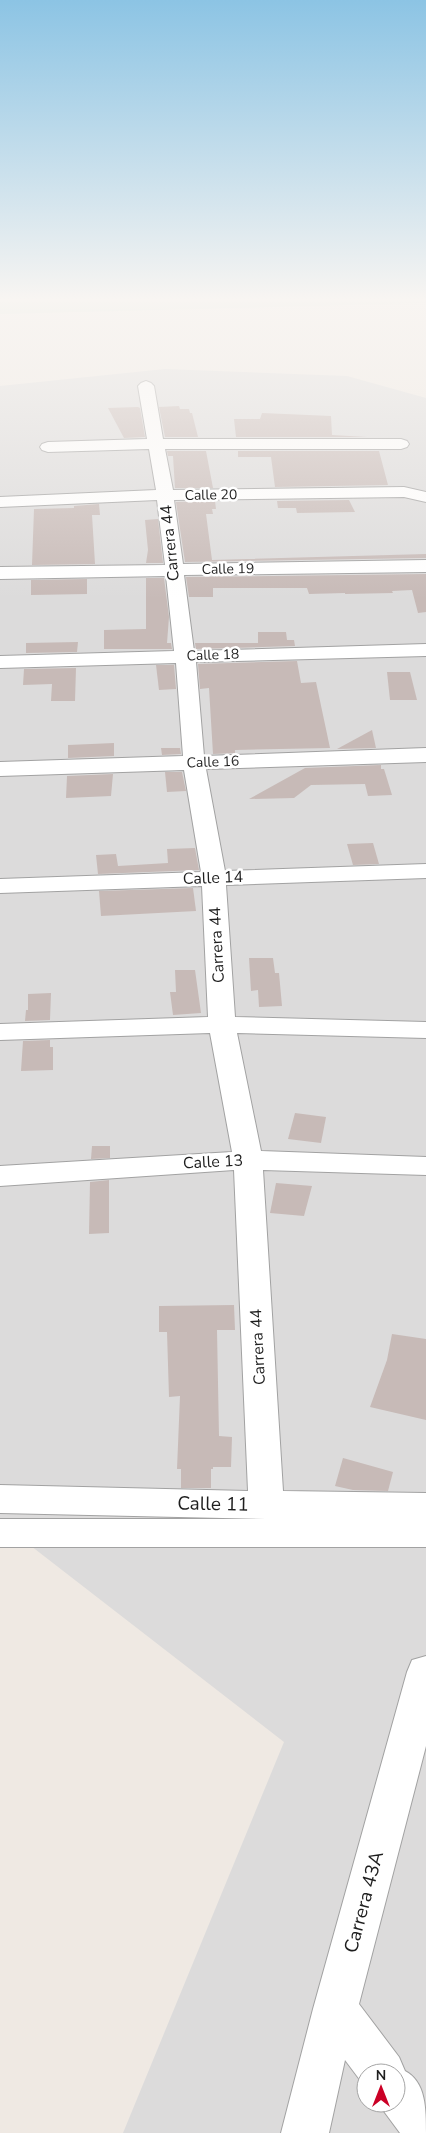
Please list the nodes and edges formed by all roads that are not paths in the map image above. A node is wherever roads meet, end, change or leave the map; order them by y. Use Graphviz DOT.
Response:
graph roads {
  1 [pos="149,401"];
  2 [pos="156,444"];
  3 [pos="401,444"];
  4 [pos="48,447"];
  5 [pos="165,495"];
  6 [pos="424,496"];
  7 [pos="0,502"];
  8 [pos="426,566"];
  9 [pos="173,570"];
  10 [pos="0,573"];
  11 [pos="426,650"];
  12 [pos="185,656"];
  13 [pos="0,662"];
  14 [pos="426,755"];
  15 [pos="194,762"];
  16 [pos="0,769"];
  17 [pos="426,870"];
  18 [pos="214,878"];
  19 [pos="0,886"];
  20 [pos="222,1025"];
  21 [pos="426,1030"];
  22 [pos="0,1032"];
  23 [pos="248,1160"];
  24 [pos="426,1166"];
  25 [pos="0,1176"];
  26 [pos="0,1499"];
  27 [pos="266,1505"];
  28 [pos="426,1506"];
  29 [pos="426,1532"];
  30 [pos="0,1533"];
  31 [pos="426,1672"];
  32 [pos="335,2009"];
  33 [pos="376,2063"];
  34 [pos="305,2133"];
  1 -- 2 [label="street, Carrera 44"];
  2 -- 3 [label="street"];
  2 -- 4 [label="street"];
  2 -- 5 [label="street, Carrera 44"];
  5 -- 6 [label="street, Calle 20"];
  5 -- 7 [label="street, Calle 20"];
  5 -- 9 [label="street, Carrera 44"];
  8 -- 9 [label="street, Calle 19"];
  9 -- 10 [label="street, Calle 19"];
  9 -- 12 [label="street, Carrera 44"];
  11 -- 12 [label="street, Calle 18"];
  12 -- 13 [label="street, Calle 18"];
  12 -- 15 [label="street, Carrera 44"];
  14 -- 15 [label="street, Calle 16"];
  15 -- 16 [label="street, Calle 16"];
  15 -- 18 [label="street, Carrera 44"];
  17 -- 18 [label="street, Calle 14"];
  18 -- 19 [label="street, Calle 14"];
  18 -- 20 [label="street, Carrera 44"];
  20 -- 21 [label="street"];
  20 -- 22 [label="street"];
  20 -- 23 [label="street, Carrera 44"];
  23 -- 24 [label="street, Calle 13"];
  23 -- 25 [label="street, Calle 13"];
  23 -- 27 [label="street, Carrera 44"];
  26 -- 27 [label="street, Calle 11"];
  27 -- 28 [label="street, Calle 11"];
  29 -- 30 [label="street"];
  31 -- 32 [label="street, Carrera 43A"];
  32 -- 33 [label="street"];
  32 -- 34 [label="street, Carrera 43A"];
}
